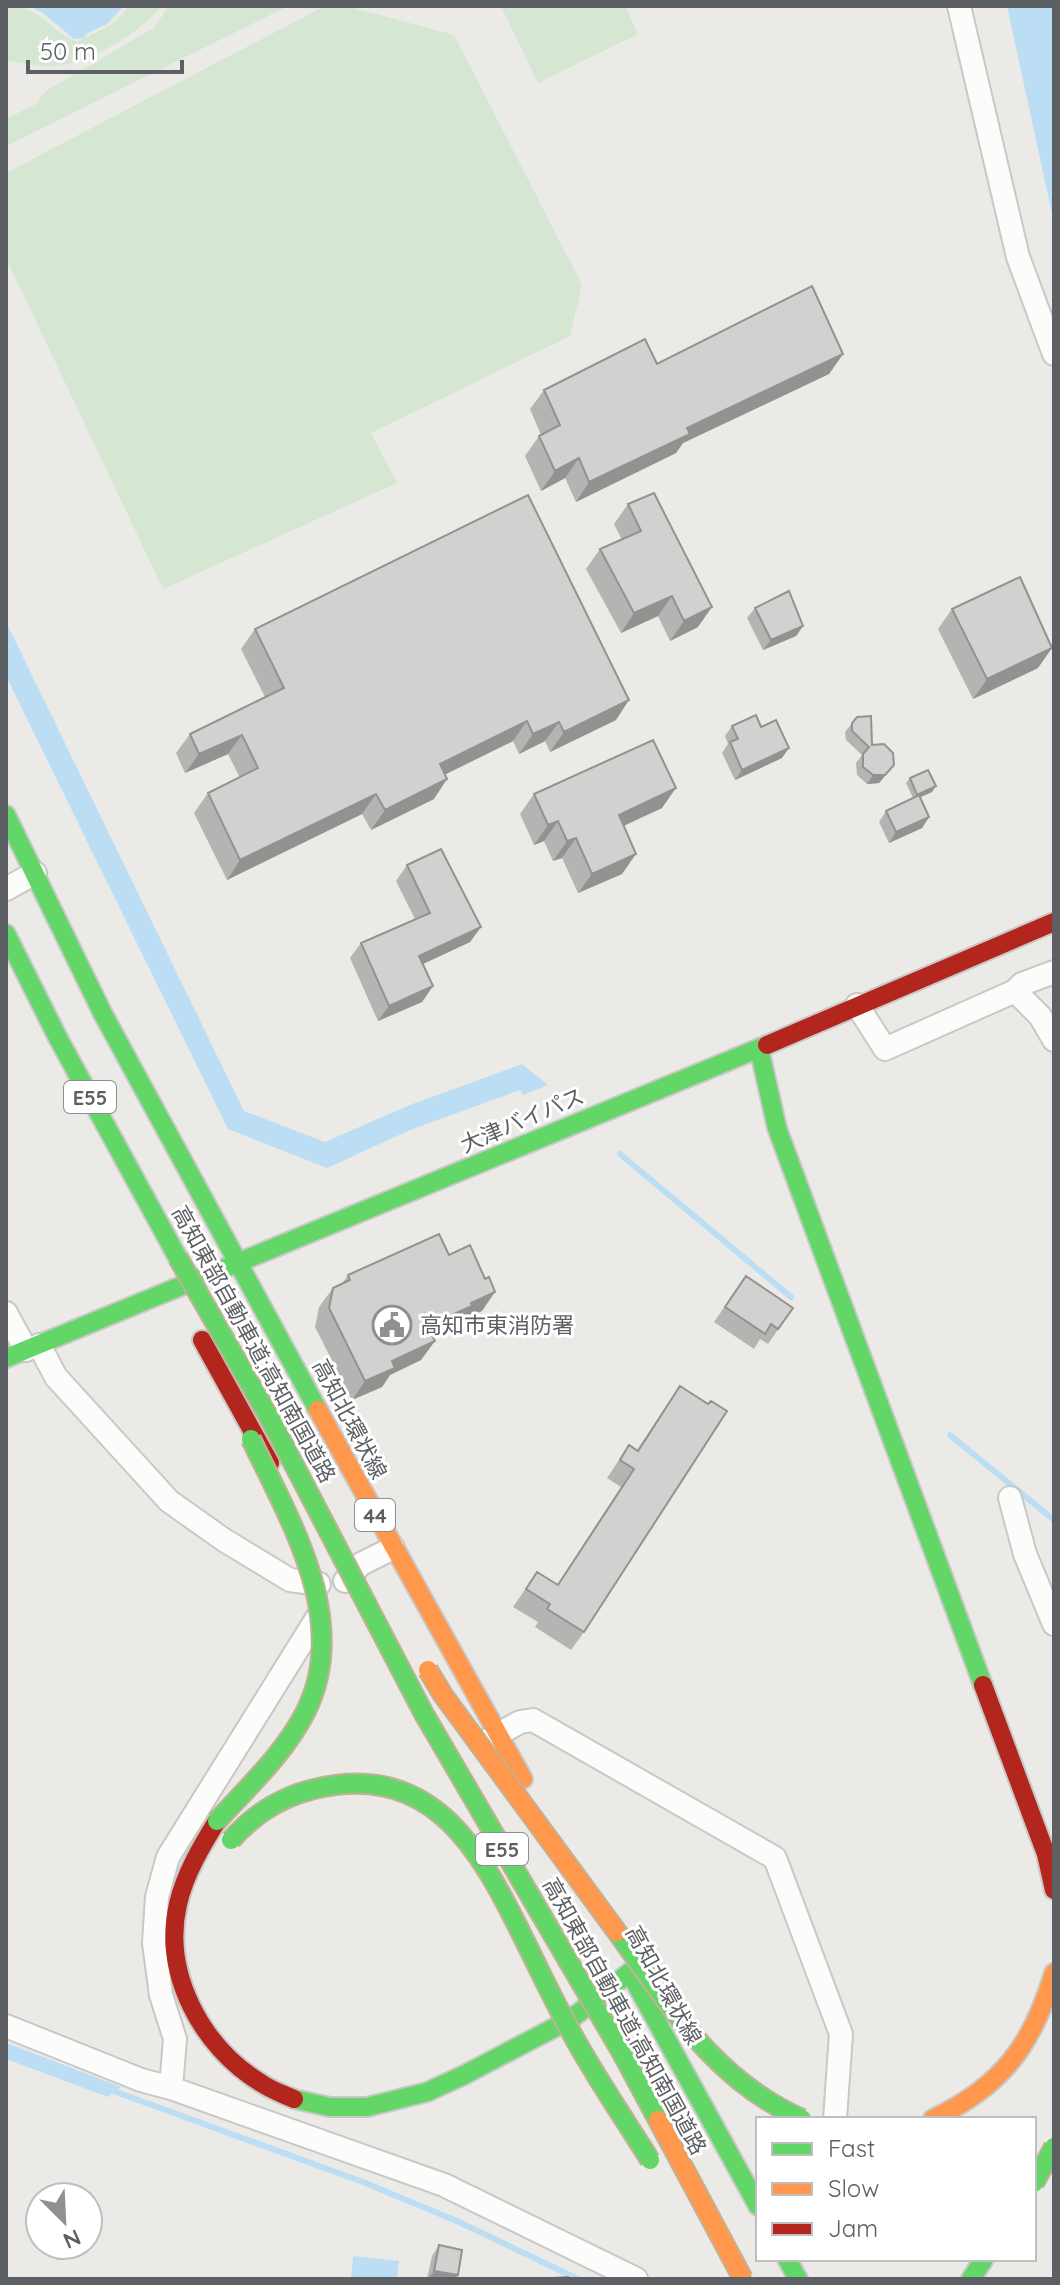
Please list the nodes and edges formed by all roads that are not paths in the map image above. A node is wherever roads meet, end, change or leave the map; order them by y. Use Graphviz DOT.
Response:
graph roads {
  1 [pos="959,6"];
  2 [pos="1054,354"];
  3 [pos="6,815"];
  4 [pos="35,873"];
  5 [pos="6,889"];
  6 [pos="1054,922"];
  7 [pos="6,934"];
  8 [pos="6,968"];
  9 [pos="1054,972"];
  10 [pos="1015,991"];
  11 [pos="857,1005"];
  12 [pos="1054,1040"];
  13 [pos="759,1048"];
  14 [pos="791,1110"];
  15 [pos="119,1187"];
  16 [pos="178,1258"];
  17 [pos="239,1263"];
  18 [pos="170,1284"];
  19 [pos="6,1313"];
  20 [pos="24,1351"];
  21 [pos="268,1415"];
  22 [pos="1010,1498"];
  23 [pos="393,1548"];
  24 [pos="340,1587"];
  25 [pos="393,1615"];
  26 [pos="1054,1624"];
  27 [pos="418,1655"];
  28 [pos="498,1734"];
  29 [pos="442,1767"];
  30 [pos="219,1858"];
  31 [pos="1054,1890"];
  32 [pos="630,1972"];
  33 [pos="1054,1973"];
  34 [pos="568,1994"];
  35 [pos="534,2012"];
  36 [pos="579,2014"];
  37 [pos="6,2026"];
  38 [pos="171,2088"];
  39 [pos="798,2117"];
  40 [pos="835,2117"];
  41 [pos="937,2117"];
  42 [pos="1054,2147"];
  43 [pos="659,2173"];
  44 [pos="1036,2179"];
  45 [pos="756,2202"];
  46 [pos="701,2239"];
  47 [pos="788,2261"];
  48 [pos="983,2261"];
  49 [pos="636,2279"];
  50 [pos="725,2279"];
  51 [pos="743,2279"];
  52 [pos="798,2279"];
  53 [pos="971,2279"];
  1 -- 2 [label="street"];
  3 -- 4 [label="main road, 高知北環状線 / 44"];
  4 -- 5 [label="street"];
  4 -- 17 [label="main road, 高知北環状線 / 44"];
  6 -- 11 [label="main road, 大津バイパス"];
  7 -- 16 [label="main road, 高知東部自動車道;高知南国道路 / E55"];
  8 -- 15 [label="main road"];
  9 -- 10 [label="street"];
  10 -- 11 [label="street"];
  10 -- 12 [label="street"];
  11 -- 13 [label="main road, 大津バイパス"];
  13 -- 14 [label="main road"];
  13 -- 17 [label="main road, 大津バイパス"];
  13 -- 31 [label="main road"];
  16 -- 21 [label="main road, 高知東部自動車道;高知南国道路 / E55, bridge"];
  16 -- 36 [label="main road, bridge"];
  17 -- 18 [label="main road, 大津バイパス"];
  17 -- 23 [label="main road, 高知北環状線 / 44"];
  18 -- 20 [label="main road, 大津バイパス"];
  18 -- 24 [label="main road"];
  19 -- 20 [label="street"];
  20 -- 24 [label="street"];
  21 -- 25 [label="main road, bridge"];
  21 -- 51 [label="main road, 高知東部自動車道;高知南国道路 / E55, bridge"];
  22 -- 26 [label="street"];
  23 -- 24 [label="street"];
  23 -- 28 [label="main road, 高知北環状線 / 44"];
  24 -- 29 [label="main road"];
  24 -- 38 [label="street"];
  27 -- 39 [label="main road, bridge"];
  28 -- 29 [label="street"];
  28 -- 32 [label="main road, 高知北環状線 / 44"];
  28 -- 40 [label="street"];
  29 -- 34 [label="main road"];
  30 -- 43 [label="main road, bridge"];
  32 -- 34 [label="main road"];
  32 -- 36 [label="main road"];
  32 -- 45 [label="main road, 高知北環状線 / 44"];
  33 -- 41 [label="main road"];
  34 -- 35 [label="main road"];
  34 -- 36 [label="main road"];
  36 -- 50 [label="main road"];
  37 -- 38 [label="street"];
  38 -- 49 [label="street"];
  42 -- 44 [label="main road, bridge"];
  46 -- 50 [label="main road"];
  47 -- 52 [label="main road"];
  48 -- 53 [label="main road"];
}
